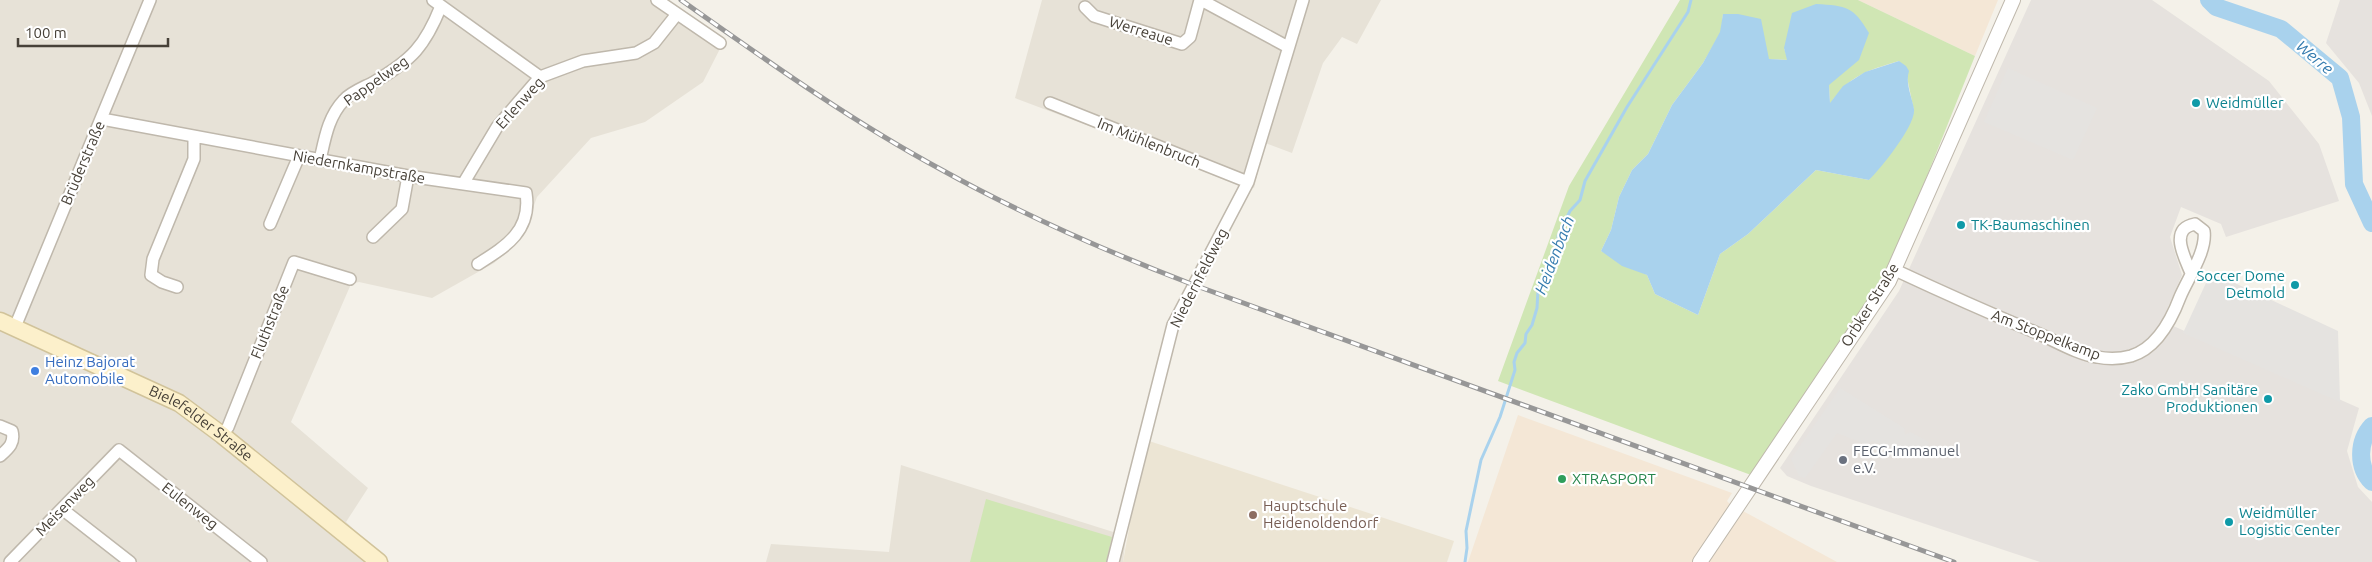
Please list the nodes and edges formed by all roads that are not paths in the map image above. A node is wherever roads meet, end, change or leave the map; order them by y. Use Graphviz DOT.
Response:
graph roads {
  1 [pos="150,0"];
  2 [pos="657,0"];
  3 [pos="1201,0"];
  4 [pos="1304,0"];
  5 [pos="2013,0"];
  6 [pos="437,3"];
  7 [pos="1085,7"];
  8 [pos="677,14"];
  9 [pos="720,43"];
  10 [pos="1288,47"];
  11 [pos="540,77"];
  12 [pos="1050,103"];
  13 [pos="102,119"];
  14 [pos="194,137"];
  15 [pos="299,156"];
  16 [pos="320,160"];
  17 [pos="408,176"];
  18 [pos="1248,182"];
  19 [pos="462,184"];
  20 [pos="270,224"];
  21 [pos="373,237"];
  22 [pos="478,264"];
  23 [pos="1895,270"];
  24 [pos="2190,273"];
  25 [pos="350,279"];
  26 [pos="177,288"];
  27 [pos="7,324"];
  28 [pos="0,426"];
  29 [pos="222,434"];
  30 [pos="119,450"];
  31 [pos="0,456"];
  32 [pos="62,509"];
  33 [pos="10,562"];
  34 [pos="130,562"];
  35 [pos="261,562"];
  36 [pos="379,562"];
  37 [pos="1113,562"];
  38 [pos="1700,562"];
  1 -- 13 [label="street, Brüderstraße"];
  2 -- 8 [label="street"];
  3 -- 7 [label="street, Werreaue"];
  3 -- 10 [label="street, Werreaue"];
  4 -- 10 [label="street, Niedernfeldweg"];
  5 -- 23 [label="street, Orbker Straße"];
  6 -- 11 [label="street"];
  6 -- 16 [label="street, Pappelweg"];
  8 -- 9 [label="street"];
  8 -- 11 [label="street, Erlenweg"];
  10 -- 18 [label="street, Niedernfeldweg"];
  11 -- 19 [label="street, Erlenweg"];
  12 -- 18 [label="street, Im Mühlenbruch"];
  13 -- 14 [label="street, Niedernkampstraße"];
  13 -- 27 [label="street, Brüderstraße"];
  14 -- 15 [label="street, Niedernkampstraße"];
  14 -- 26 [label="street"];
  15 -- 16 [label="street, Niedernkampstraße"];
  15 -- 20 [label="street"];
  16 -- 17 [label="street, Niedernkampstraße"];
  17 -- 19 [label="street, Niedernkampstraße"];
  17 -- 21 [label="street"];
  18 -- 37 [label="street, Niedernfeldweg"];
  19 -- 22 [label="street, Niedernkampstraße"];
  23 -- 24 [label="street, Am Stoppelkamp"];
  23 -- 38 [label="street, Orbker Straße"];
  25 -- 29 [label="street, Fluthstraße"];
  27 -- 29 [label="main road, Bielefelder Straße"];
  28 -- 31 [label="street"];
  29 -- 36 [label="main road, Bielefelder Straße"];
  30 -- 32 [label="street, Meisenweg"];
  30 -- 35 [label="street, Eulenweg"];
  32 -- 33 [label="street, Meisenweg"];
  32 -- 34 [label="street"];
}
